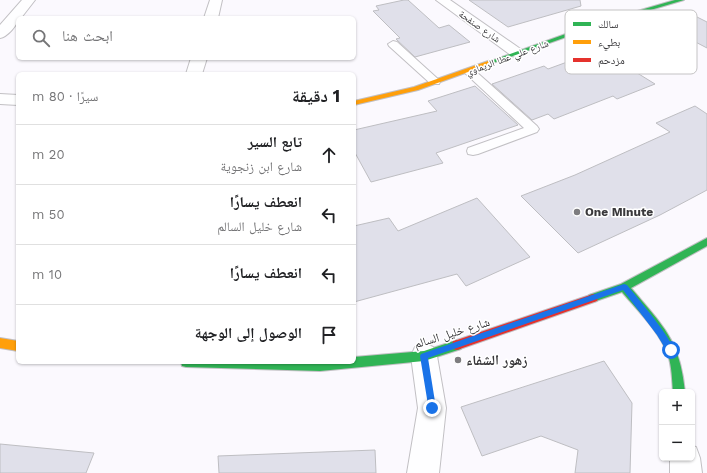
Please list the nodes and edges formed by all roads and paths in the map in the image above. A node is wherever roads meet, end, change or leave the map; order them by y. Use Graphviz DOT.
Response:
graph roads {
  1 [pos="29,0"];
  2 [pos="216,0"];
  3 [pos="442,0"];
  4 [pos="671,1"];
  5 [pos="642,10"];
  6 [pos="212,16"];
  7 [pos="5,22"];
  8 [pos="0,34"];
  9 [pos="565,36"];
  10 [pos="393,44"];
  11 [pos="517,53"];
  12 [pos="198,60"];
  13 [pos="469,71"];
  14 [pos="195,72"];
  15 [pos="435,82"];
  16 [pos="0,100"];
  17 [pos="16,100"];
  18 [pos="356,103"];
  19 [pos="473,151"];
  20 [pos="707,242"];
  21 [pos="624,287"];
  22 [pos="0,343"];
  23 [pos="16,346"];
  24 [pos="424,356"];
  25 [pos="356,363"];
  26 [pos="253,364"];
  27 [pos="341,364"];
  28 [pos="679,389"];
  29 [pos="685,461"];
  30 [pos="423,473"];
  31 [pos="686,473"];
  1 -- 7 [label="street"];
  2 -- 6 [label="street"];
  3 -- 11 [label="street, شارع صنفحة"];
  4 -- 5 [label="street, شارع علي عطا الريماوي"];
  7 -- 8 [label="street"];
  9 -- 11 [label="street, شارع علي عطا الريماوي"];
  10 -- 15 [label="lane"];
  11 -- 13 [label="street, شارع علي عطا الريماوي"];
  12 -- 14 [label="street"];
  13 -- 15 [label="street, شارع علي عطا الريماوي"];
  13 -- 19 [label="lane"];
  15 -- 18 [label="street, شارع علي عطا الريماوي"];
  16 -- 17 [label="street"];
  20 -- 21 [label="street, شارع خليل السالم"];
  21 -- 24 [label="street, شارع خليل السالم"];
  21 -- 28 [label="street"];
  22 -- 23 [label="street"];
  24 -- 25 [label="street, شارع خليل السالم"];
  24 -- 30 [label="street"];
  26 -- 27 [label="street, شارع خليل السالم"];
  29 -- 31 [label="street"];
}
